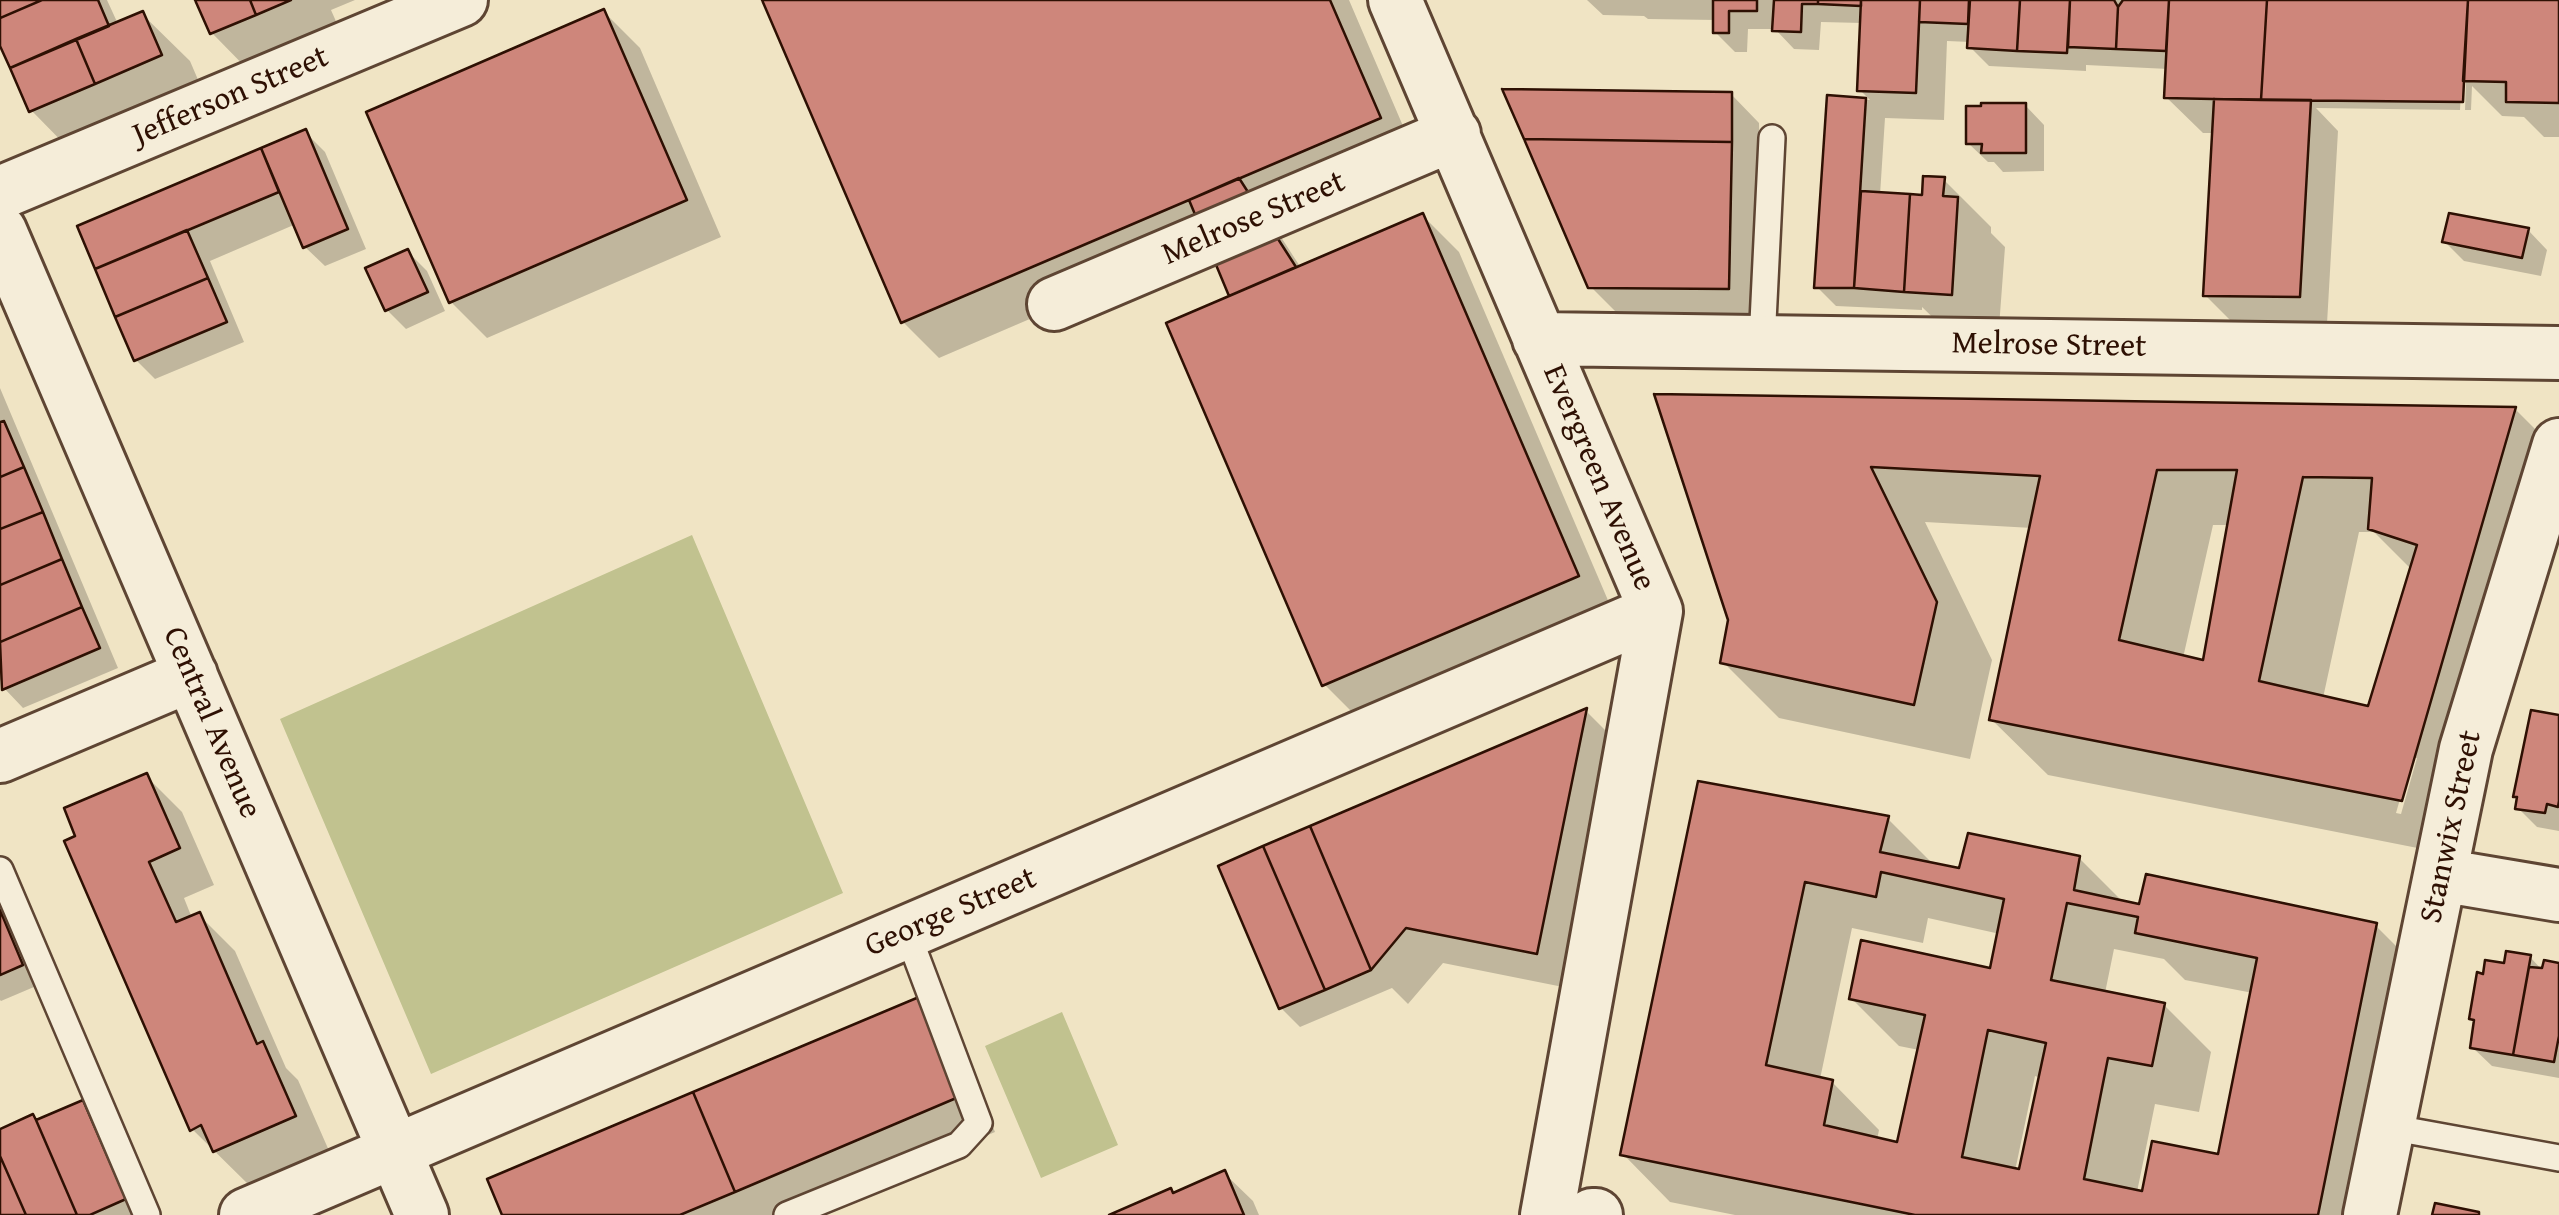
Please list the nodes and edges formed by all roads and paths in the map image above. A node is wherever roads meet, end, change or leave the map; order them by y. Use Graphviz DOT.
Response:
graph roads {
  1 [pos="461,0"];
  2 [pos="1396,0"];
  3 [pos="1454,134"];
  4 [pos="1772,138"];
  5 [pos="0,193"];
  6 [pos="0,232"];
  7 [pos="1054,304"];
  8 [pos="1538,339"];
  9 [pos="1762,342"];
  10 [pos="2559,353"];
  11 [pos="2559,446"];
  12 [pos="1656,612"];
  13 [pos="190,675"];
  14 [pos="0,756"];
  15 [pos="0,870"];
  16 [pos="2440,875"];
  17 [pos="2559,895"];
  18 [pos="907,932"];
  19 [pos="2389,1127"];
  20 [pos="394,1152"];
  21 [pos="2559,1158"];
  22 [pos="147,1215"];
  23 [pos="246,1215"];
  24 [pos="422,1215"];
  25 [pos="788,1215"];
  26 [pos="1547,1215"];
  27 [pos="2370,1215"];
  1 -- 5 [label="street, Jefferson Street"];
  2 -- 3 [label="street, Evergreen Avenue"];
  3 -- 7 [label="street, Melrose Street"];
  3 -- 8 [label="street, Evergreen Avenue"];
  4 -- 9 [label="lane"];
  6 -- 13 [label="street, Central Avenue"];
  8 -- 9 [label="street, Melrose Street"];
  8 -- 12 [label="street, Evergreen Avenue"];
  9 -- 10 [label="street, Melrose Street"];
  11 -- 16 [label="street, Stanwix Street"];
  12 -- 18 [label="street, George Street"];
  12 -- 26 [label="street, Evergreen Avenue"];
  13 -- 14 [label="street"];
  13 -- 20 [label="street, Central Avenue"];
  15 -- 22 [label="lane"];
  16 -- 17 [label="street"];
  16 -- 19 [label="street, Stanwix Street"];
  18 -- 20 [label="street, George Street"];
  18 -- 25 [label="lane"];
  19 -- 21 [label="lane"];
  19 -- 27 [label="street, Stanwix Street"];
  20 -- 23 [label="street, George Street"];
  20 -- 24 [label="street, Central Avenue"];
}
